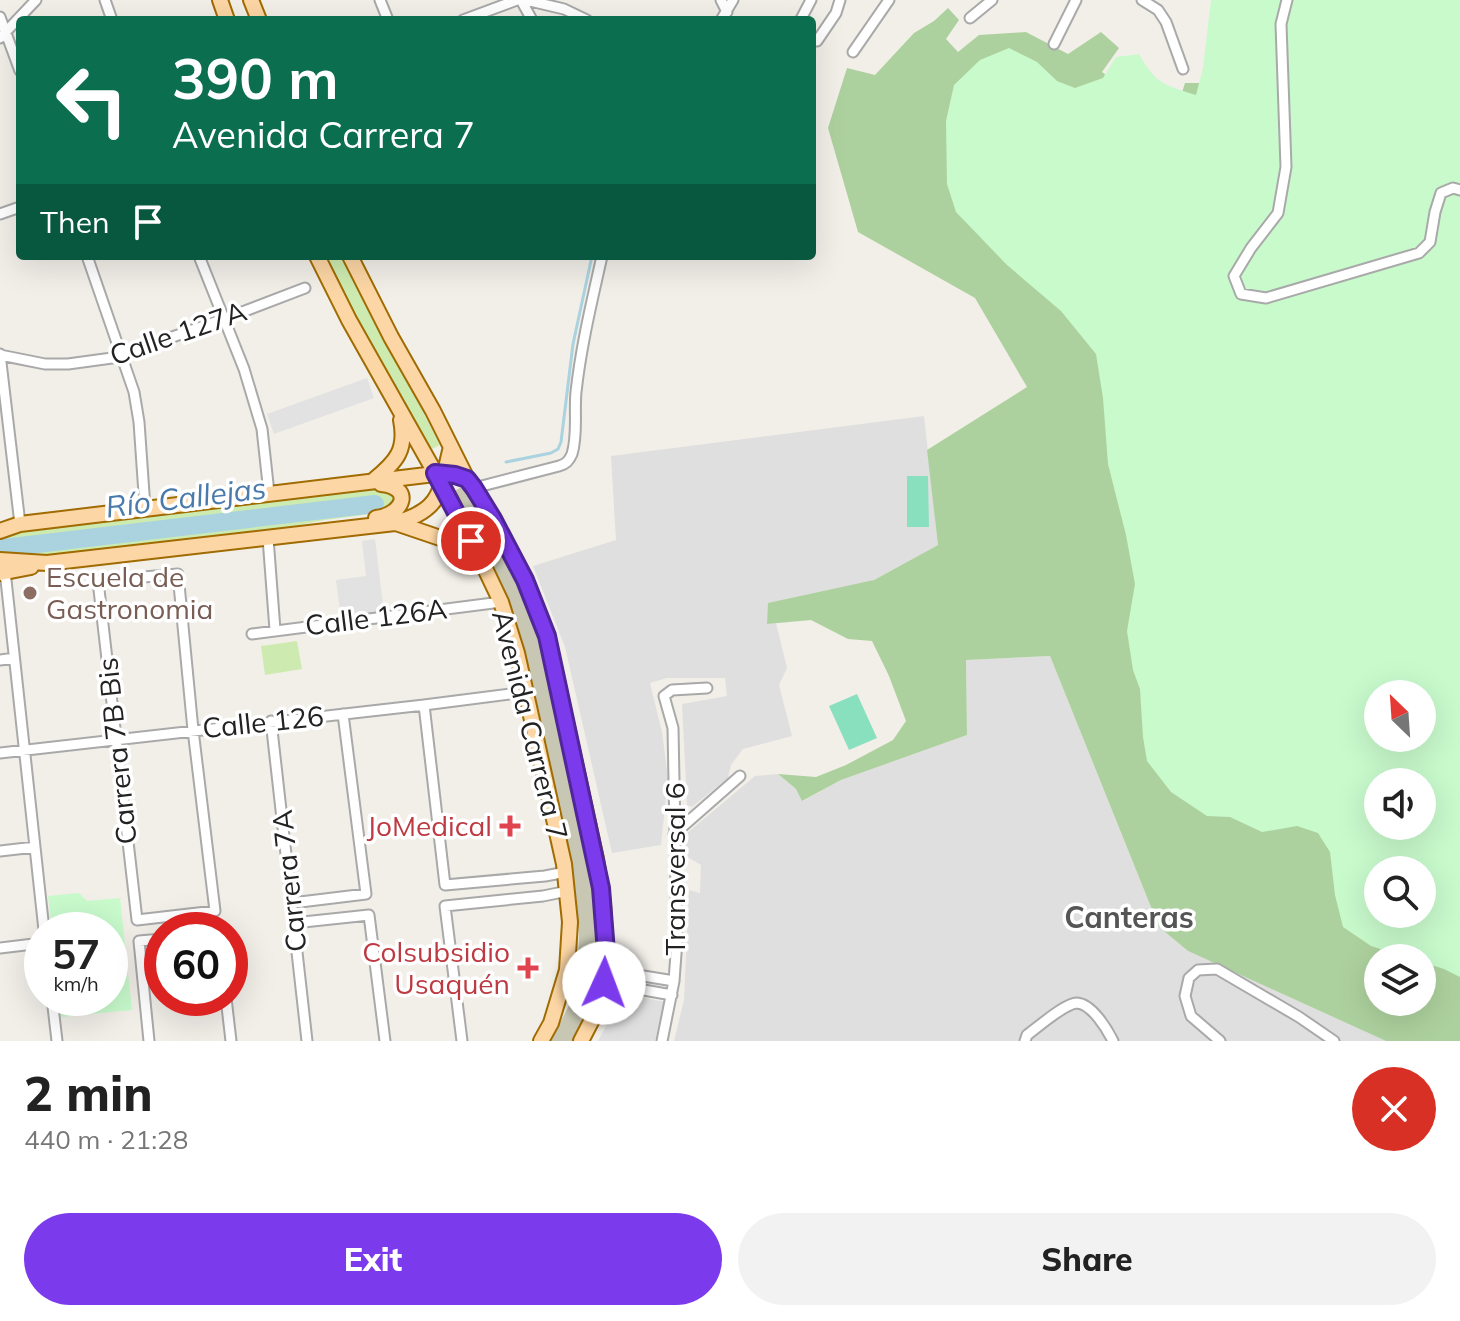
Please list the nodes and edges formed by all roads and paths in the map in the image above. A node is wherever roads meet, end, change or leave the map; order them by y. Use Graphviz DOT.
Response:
graph roads {
  1 [pos="36,0"];
  2 [pos="521,0"];
  3 [pos="721,0"];
  4 [pos="733,0"];
  5 [pos="840,0"];
  6 [pos="889,0"];
  7 [pos="992,0"];
  8 [pos="1076,0"];
  9 [pos="1142,0"];
  10 [pos="1287,0"];
  11 [pos="21,16"];
  12 [pos="475,16"];
  13 [pos="579,16"];
  14 [pos="724,16"];
  15 [pos="0,17"];
  16 [pos="970,18"];
  17 [pos="3,35"];
  18 [pos="817,41"];
  19 [pos="1054,44"];
  20 [pos="853,52"];
  21 [pos="16,63"];
  22 [pos="1183,69"];
  23 [pos="1460,190"];
  24 [pos="88,260"];
  25 [pos="201,260"];
  26 [pos="319,260"];
  27 [pos="352,260"];
  28 [pos="601,260"];
  29 [pos="305,288"];
  30 [pos="224,319"];
  31 [pos="0,355"];
  32 [pos="121,355"];
  33 [pos="399,408"];
  34 [pos="451,447"];
  35 [pos="440,477"];
  36 [pos="373,481"];
  37 [pos="470,483"];
  38 [pos="341,485"];
  39 [pos="269,493"];
  40 [pos="145,508"];
  41 [pos="395,523"];
  42 [pos="20,524"];
  43 [pos="0,528"];
  44 [pos="290,535"];
  45 [pos="268,538"];
  46 [pos="481,560"];
  47 [pos="1,569"];
  48 [pos="501,602"];
  49 [pos="275,630"];
  50 [pos="252,634"];
  51 [pos="14,658"];
  52 [pos="0,660"];
  53 [pos="707,688"];
  54 [pos="526,692"];
  55 [pos="424,705"];
  56 [pos="343,714"];
  57 [pos="271,721"];
  58 [pos="193,730"];
  59 [pos="116,739"];
  60 [pos="24,750"];
  61 [pos="0,753"];
  62 [pos="740,776"];
  63 [pos="674,834"];
  64 [pos="35,847"];
  65 [pos="0,851"];
  66 [pos="566,872"];
  67 [pos="568,891"];
  68 [pos="292,903"];
  69 [pos="42,912"];
  70 [pos="294,923"];
  71 [pos="144,941"];
  72 [pos="24,945"];
  73 [pos="0,948"];
  74 [pos="606,977"];
  75 [pos="674,981"];
  76 [pos="144,991"];
  77 [pos="672,995"];
  78 [pos="54,1016"];
  79 [pos="146,1016"];
  80 [pos="228,1016"];
  81 [pos="57,1041"];
  82 [pos="149,1041"];
  83 [pos="231,1041"];
  84 [pos="307,1041"];
  85 [pos="385,1041"];
  86 [pos="462,1041"];
  87 [pos="541,1041"];
  88 [pos="581,1041"];
  89 [pos="662,1041"];
  90 [pos="1025,1041"];
  91 [pos="1113,1041"];
  92 [pos="1220,1041"];
  93 [pos="1334,1041"];
  1 -- 11 [label="street"];
  2 -- 12 [label="street"];
  2 -- 13 [label="street"];
  3 -- 14 [label="street"];
  4 -- 14 [label="street"];
  5 -- 18 [label="street"];
  6 -- 20 [label="street"];
  7 -- 16 [label="street"];
  8 -- 19 [label="street"];
  9 -- 22 [label="street"];
  10 -- 23 [label="street"];
  15 -- 17 [label="street"];
  17 -- 21 [label="street"];
  24 -- 32 [label="street"];
  25 -- 30 [label="street"];
  26 -- 33 [label="main road, Avenida Carrera 7"];
  27 -- 34 [label="main road, Avenida Carrera 7"];
  28 -- 37 [label="street"];
  29 -- 30 [label="street, Calle 127A"];
  30 -- 32 [label="street, Calle 127A"];
  30 -- 39 [label="street"];
  31 -- 32 [label="street, Calle 127A"];
  31 -- 42 [label="street"];
  32 -- 40 [label="street"];
  33 -- 35 [label="main road, Avenida Carrera 7"];
  33 -- 36 [label="main road"];
  34 -- 35 [label="main road"];
  34 -- 37 [label="main road, Avenida Carrera 7"];
  35 -- 36 [label="main road"];
  35 -- 37 [label="main road"];
  35 -- 41 [label="main road"];
  35 -- 46 [label="main road, Avenida Carrera 7"];
  36 -- 38 [label="main road"];
  37 -- 74 [label="main road, Avenida Carrera 7"];
  38 -- 39 [label="main road"];
  38 -- 44 [label="main road"];
  39 -- 40 [label="main road"];
  40 -- 42 [label="main road"];
  41 -- 44 [label="main road"];
  41 -- 46 [label="main road"];
  42 -- 43 [label="main road"];
  44 -- 45 [label="main road"];
  45 -- 47 [label="main road"];
  45 -- 49 [label="street"];
  46 -- 48 [label="main road, Avenida Carrera 7"];
  47 -- 51 [label="street"];
  48 -- 49 [label="street, Calle 126A"];
  48 -- 54 [label="main road, Avenida Carrera 7"];
  49 -- 50 [label="street, Calle 126A"];
  51 -- 52 [label="street"];
  51 -- 60 [label="street"];
  53 -- 63 [label="street, Transversal 6"];
  54 -- 55 [label="street, Calle 126"];
  54 -- 66 [label="main road, Avenida Carrera 7"];
  55 -- 56 [label="street, Calle 126"];
  55 -- 66 [label="street"];
  56 -- 57 [label="street, Calle 126"];
  56 -- 68 [label="street"];
  57 -- 58 [label="street, Calle 126"];
  57 -- 68 [label="street, Carrera 7A"];
  58 -- 59 [label="street, Calle 126"];
  58 -- 59 [label="street, Carrera 7B Bis"];
  58 -- 59 [label="street, Carrera 7B Bis"];
  59 -- 60 [label="street, Calle 126"];
  60 -- 61 [label="street, Calle 126"];
  60 -- 64 [label="street"];
  62 -- 63 [label="street"];
  63 -- 75 [label="street, Transversal 6"];
  64 -- 65 [label="street"];
  64 -- 69 [label="street"];
  66 -- 67 [label="main road, Avenida Carrera 7"];
  67 -- 86 [label="street"];
  67 -- 87 [label="main road, Avenida Carrera 7"];
  68 -- 70 [label="street, Carrera 7A"];
  70 -- 84 [label="street, Carrera 7A"];
  70 -- 85 [label="street"];
  71 -- 76 [label="street"];
  72 -- 73 [label="street"];
  74 -- 75 [label="street"];
  74 -- 77 [label="street"];
  74 -- 88 [label="main road, Avenida Carrera 7"];
  75 -- 77 [label="street, Transversal 6"];
  77 -- 89 [label="street, Transversal 6"];
  78 -- 81 [label="street"];
  79 -- 82 [label="street"];
  80 -- 83 [label="street"];
  90 -- 91 [label="street"];
  92 -- 93 [label="street"];
}
